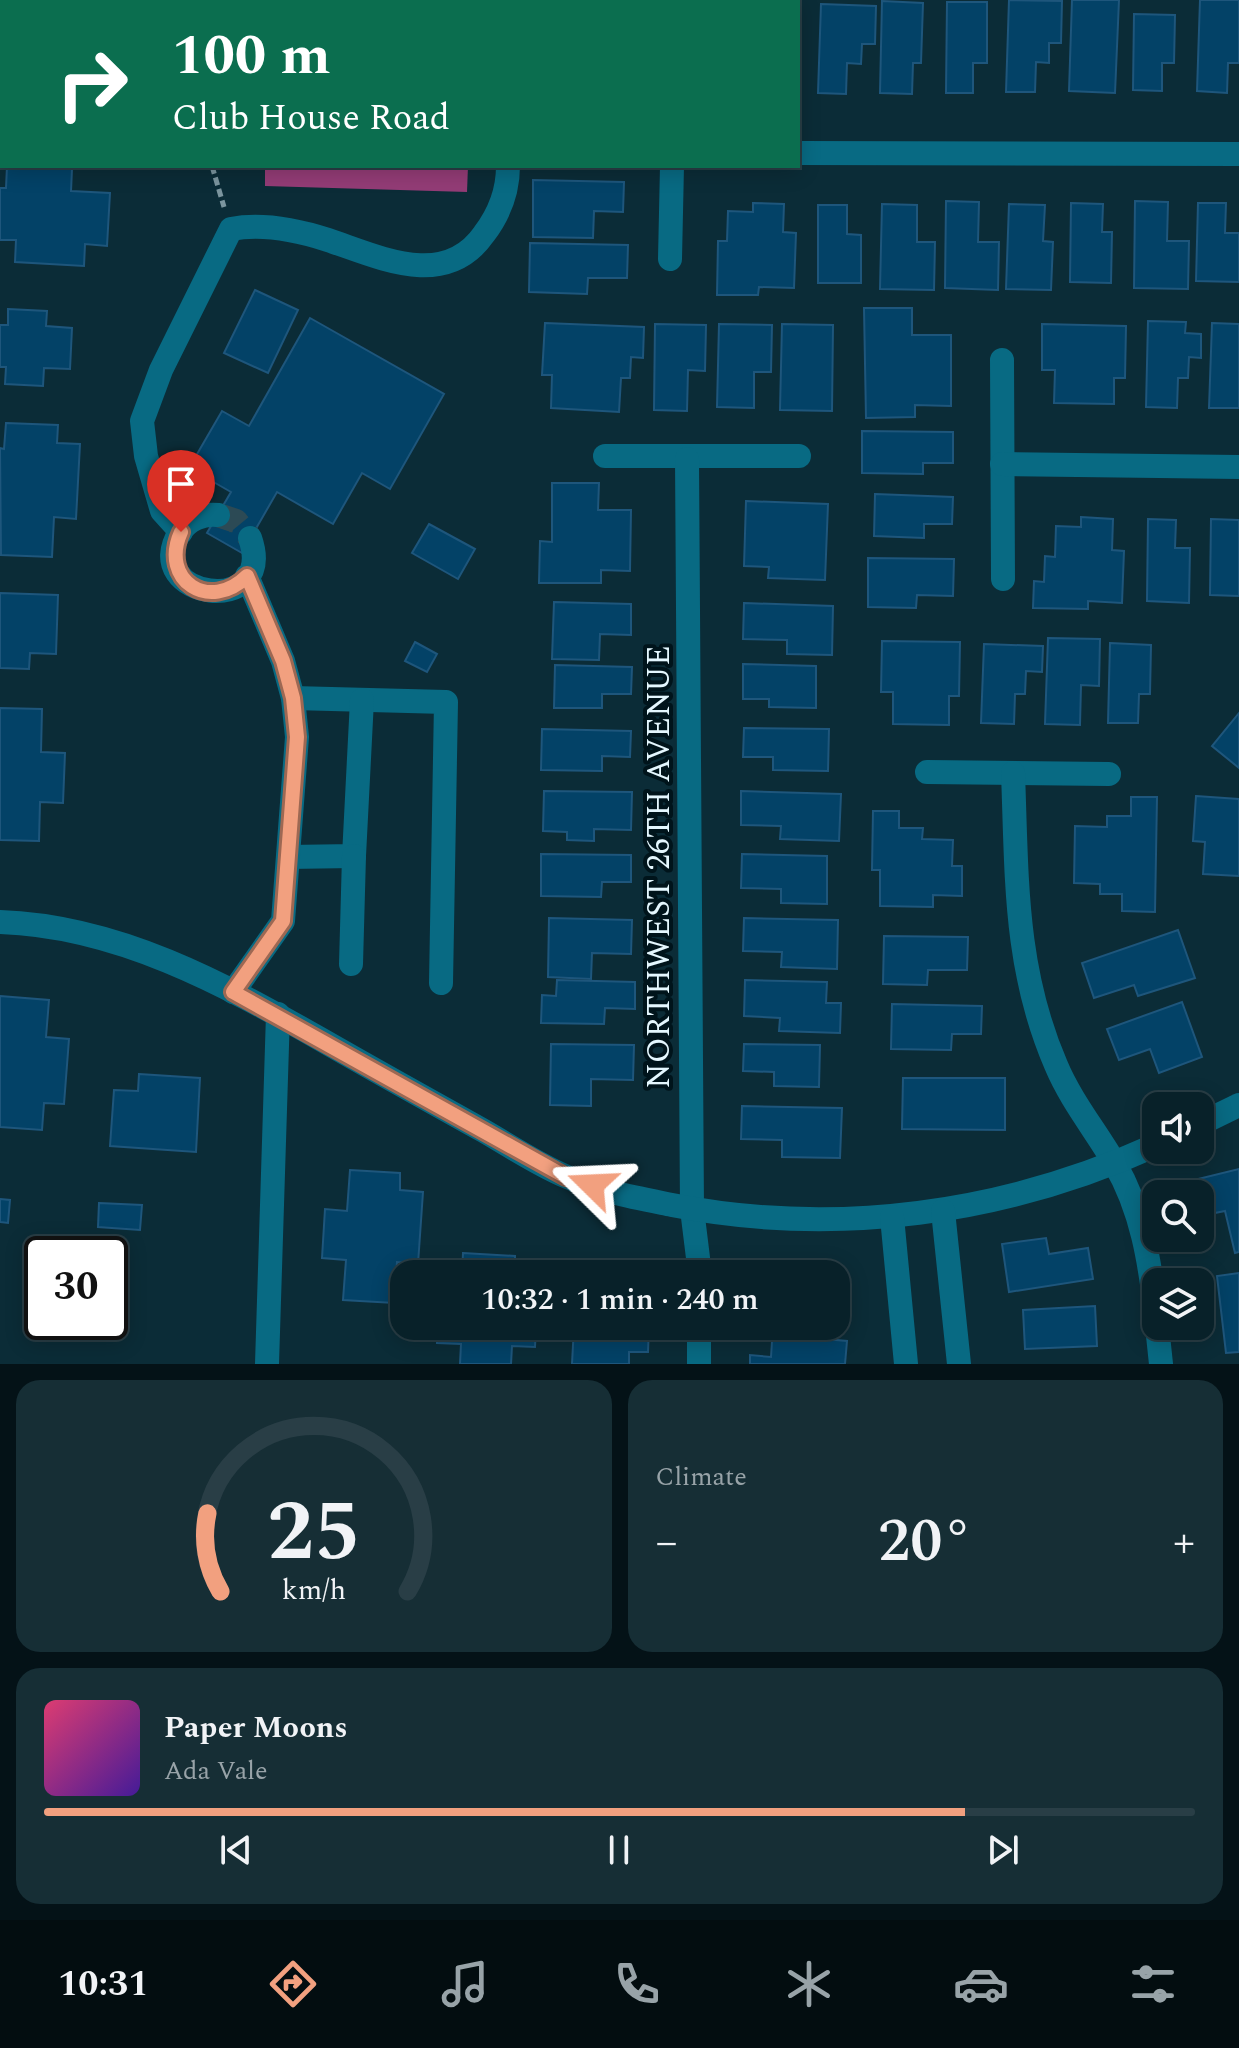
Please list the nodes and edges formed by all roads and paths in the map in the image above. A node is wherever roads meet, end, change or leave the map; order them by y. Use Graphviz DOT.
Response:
graph roads {
  1 [pos="800,153"];
  2 [pos="1239,154"];
  3 [pos="213,168"];
  4 [pos="508,168"];
  5 [pos="672,168"];
  6 [pos="231,229"];
  7 [pos="670,259"];
  8 [pos="1002,360"];
  9 [pos="605,456"];
  10 [pos="799,456"];
  11 [pos="687,459"];
  12 [pos="1002,464"];
  13 [pos="1239,467"];
  14 [pos="218,515"];
  15 [pos="181,532"];
  16 [pos="250,538"];
  17 [pos="247,576"];
  18 [pos="1003,579"];
  19 [pos="293,698"];
  20 [pos="362,700"];
  21 [pos="927,772"];
  22 [pos="1013,773"];
  23 [pos="1109,774"];
  24 [pos="354,856"];
  25 [pos="288,857"];
  26 [pos="0,922"];
  27 [pos="351,964"];
  28 [pos="441,983"];
  29 [pos="233,992"];
  30 [pos="278,1014"];
  31 [pos="1239,1105"];
  32 [pos="1214,1117"];
  33 [pos="1142,1151"];
  34 [pos="1115,1164"];
  35 [pos="692,1209"];
  36 [pos="943,1211"];
  37 [pos="892,1217"];
  38 [pos="698,1260"];
  39 [pos="1148,1268"];
  40 [pos="699,1340"];
  41 [pos="1158,1340"];
  42 [pos="267,1364"];
  43 [pos="699,1364"];
  44 [pos="906,1364"];
  45 [pos="959,1364"];
  46 [pos="1161,1364"];
  1 -- 2 [label="street"];
  3 -- 6 [label="path"];
  4 -- 6 [label="street"];
  5 -- 7 [label="street"];
  6 -- 15 [label="street"];
  8 -- 12 [label="street"];
  9 -- 11 [label="street"];
  10 -- 11 [label="street"];
  11 -- 35 [label="street, NORTHWEST 26TH AVENUE"];
  12 -- 13 [label="street"];
  12 -- 18 [label="street"];
  14 -- 15 [label="street"];
  15 -- 17 [label="street"];
  16 -- 17 [label="street"];
  17 -- 19 [label="street"];
  19 -- 20 [label="street"];
  19 -- 25 [label="street"];
  20 -- 24 [label="street"];
  20 -- 28 [label="street"];
  21 -- 22 [label="street"];
  22 -- 23 [label="street"];
  22 -- 34 [label="street"];
  24 -- 25 [label="street"];
  24 -- 27 [label="street"];
  25 -- 29 [label="street"];
  26 -- 29 [label="street"];
  29 -- 30 [label="street"];
  30 -- 35 [label="street"];
  30 -- 42 [label="street"];
  31 -- 32 [label="street"];
  33 -- 34 [label="street"];
  34 -- 36 [label="street"];
  34 -- 39 [label="street"];
  35 -- 37 [label="street"];
  35 -- 38 [label="street, NORTHWEST 26TH AVENUE"];
  36 -- 37 [label="street"];
  36 -- 45 [label="street"];
  37 -- 44 [label="street"];
  40 -- 43 [label="street"];
  41 -- 46 [label="street"];
}
